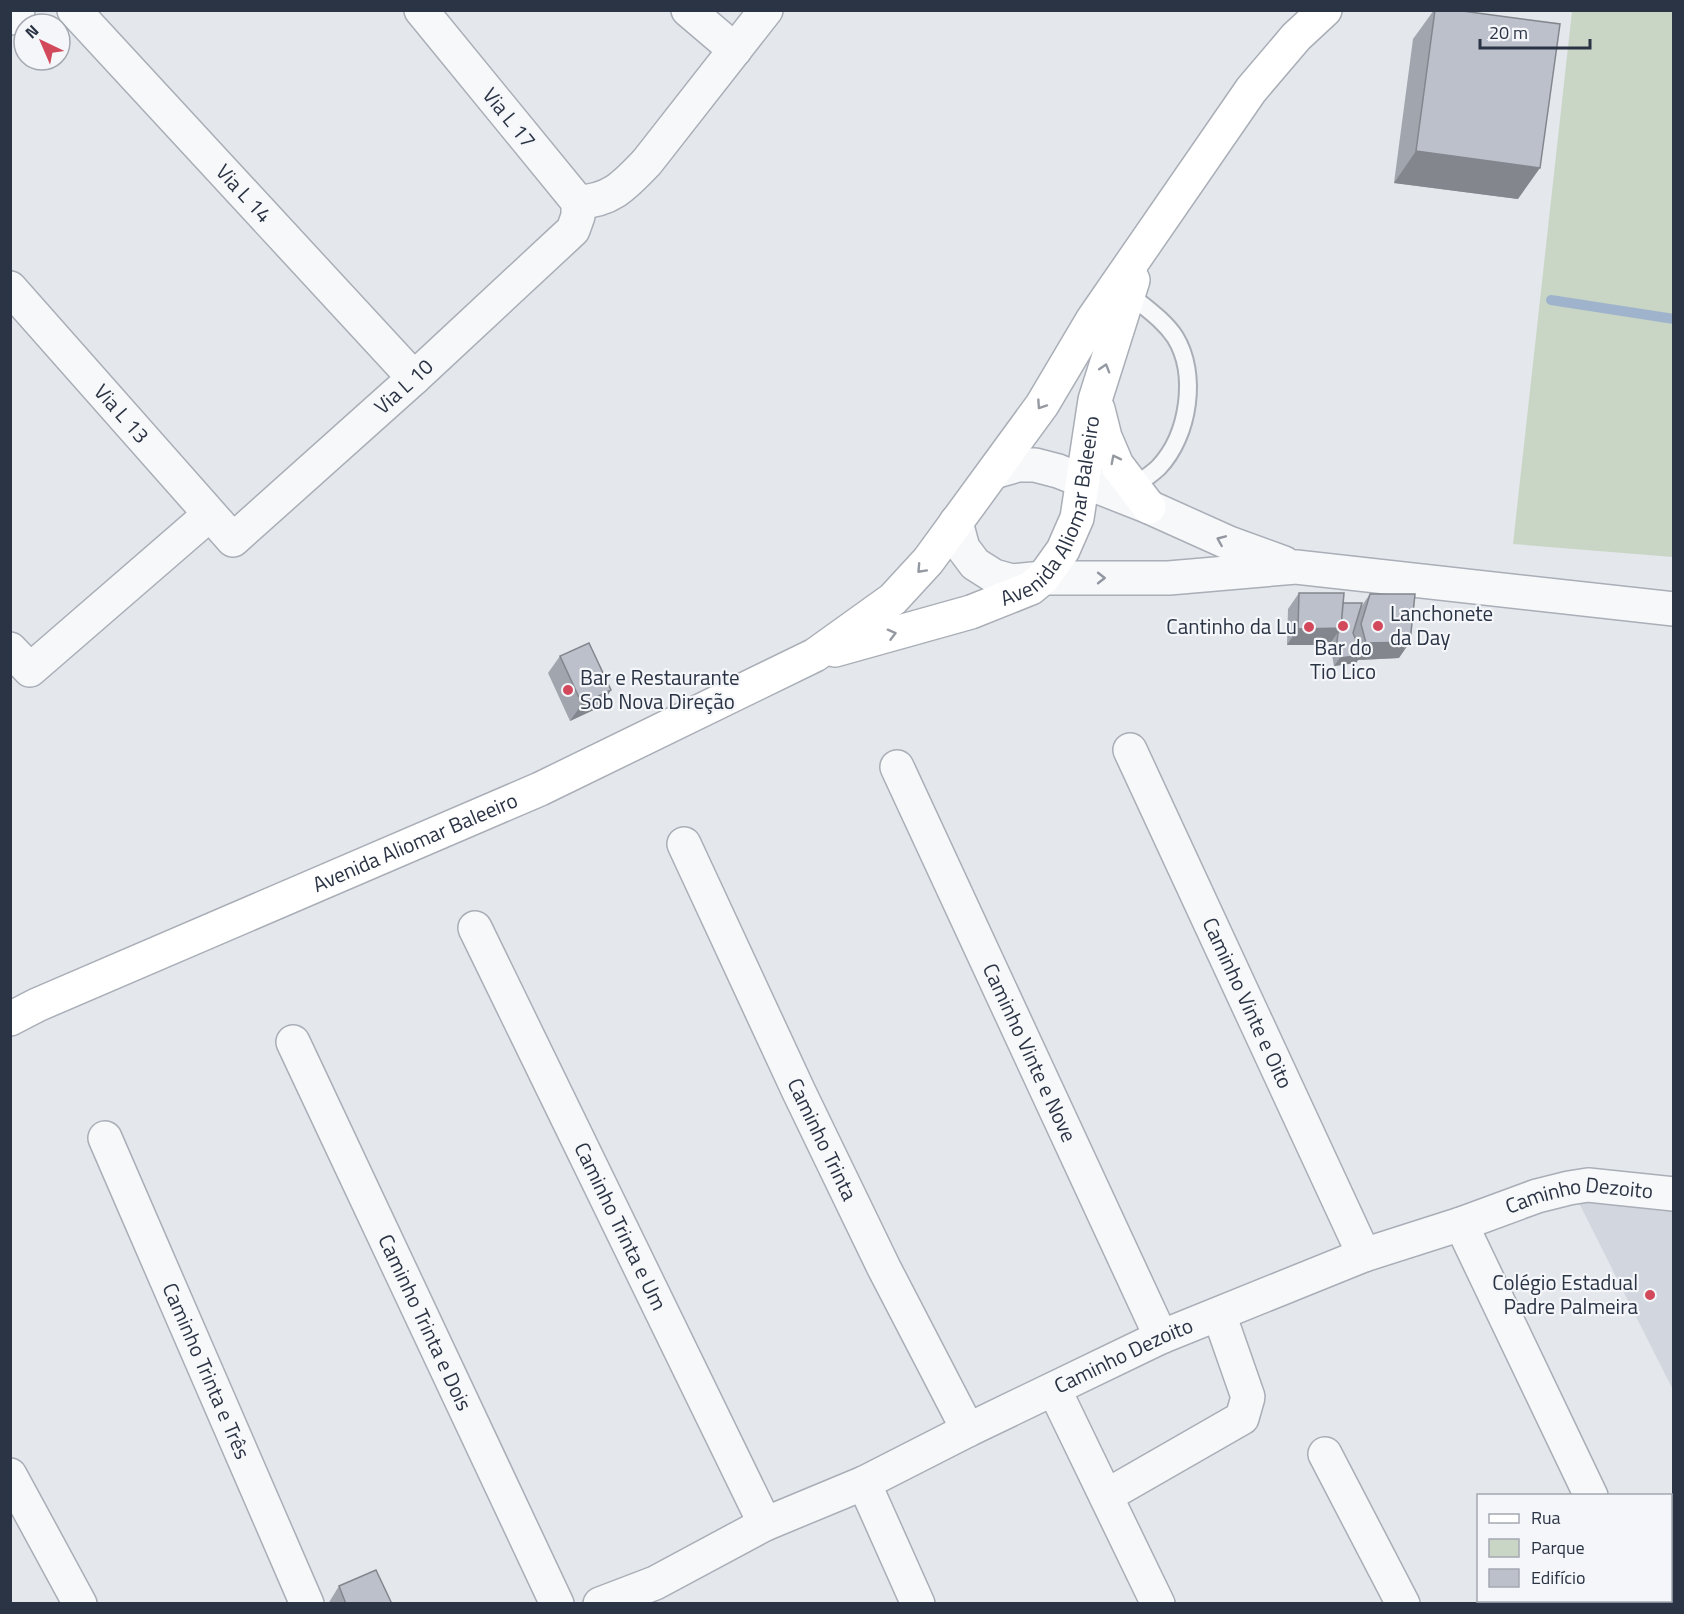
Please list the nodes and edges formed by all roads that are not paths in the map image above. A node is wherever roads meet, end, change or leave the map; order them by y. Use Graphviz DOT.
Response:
graph roads {
  1 [pos="18,10"];
  2 [pos="74,10"];
  3 [pos="421,10"];
  4 [pos="688,10"];
  5 [pos="766,10"];
  6 [pos="1325,10"];
  7 [pos="10,18"];
  8 [pos="735,50"];
  9 [pos="575,216"];
  10 [pos="1154,233"];
  11 [pos="10,288"];
  12 [pos="1128,293"];
  13 [pos="414,378"];
  14 [pos="1095,400"];
  15 [pos="994,472"];
  16 [pos="1084,480"];
  17 [pos="1142,497"];
  18 [pos="209,515"];
  19 [pos="956,522"];
  20 [pos="233,540"];
  21 [pos="1296,567"];
  22 [pos="1042,578"];
  23 [pos="1674,609"];
  24 [pos="815,655"];
  25 [pos="20,659"];
  26 [pos="1130,750"];
  27 [pos="897,767"];
  28 [pos="684,844"];
  29 [pos="475,928"];
  30 [pos="10,1019"];
  31 [pos="293,1042"];
  32 [pos="105,1138"];
  33 [pos="1674,1194"];
  34 [pos="1461,1224"];
  35 [pos="1364,1255"];
  36 [pos="1219,1314"];
  37 [pos="1161,1337"];
  38 [pos="1054,1389"];
  39 [pos="968,1430"];
  40 [pos="1325,1454"];
  41 [pos="10,1475"];
  42 [pos="864,1483"];
  43 [pos="1590,1494"];
  44 [pos="1106,1496"];
  45 [pos="765,1524"];
  46 [pos="660,1593"];
  47 [pos="80,1604"];
  48 [pos="307,1604"];
  49 [pos="557,1604"];
  50 [pos="600,1604"];
  51 [pos="918,1604"];
  52 [pos="1158,1604"];
  53 [pos="1403,1604"];
  1 -- 7 [label="street"];
  2 -- 13 [label="street, Via L 14"];
  3 -- 9 [label="street, Via L 17"];
  4 -- 8 [label="street"];
  5 -- 8 [label="street"];
  6 -- 10 [label="main road, Avenida Aliomar Baleeiro"];
  8 -- 9 [label="street"];
  9 -- 13 [label="street, Via L 10"];
  10 -- 12 [label="main road, Avenida Aliomar Baleeiro"];
  10 -- 15 [label="main road, Avenida Aliomar Baleeiro, one-way"];
  11 -- 18 [label="street, Via L 13"];
  14 -- 12 [label="main road, Avenida Aliomar Baleeiro, one-way"];
  12 -- 17 [label="lane"];
  13 -- 20 [label="street, Via L 10"];
  14 -- 16 [label="main road, Avenida Aliomar Baleeiro"];
  17 -- 14 [label="main road, one-way"];
  15 -- 16 [label="street"];
  15 -- 19 [label="main road, Avenida Aliomar Baleeiro"];
  16 -- 17 [label="street"];
  16 -- 22 [label="main road, Avenida Aliomar Baleeiro"];
  21 -- 17 [label="street, one-way"];
  18 -- 20 [label="street, Via L 13"];
  18 -- 25 [label="street"];
  19 -- 22 [label="street"];
  19 -- 24 [label="main road, Avenida Aliomar Baleeiro, one-way"];
  22 -- 21 [label="street, one-way"];
  21 -- 23 [label="street"];
  24 -- 22 [label="main road, Avenida Aliomar Baleeiro, one-way"];
  24 -- 30 [label="main road, Avenida Aliomar Baleeiro"];
  26 -- 35 [label="street, Caminho Vinte e Oito"];
  27 -- 37 [label="street, Caminho Vinte e Nove"];
  28 -- 39 [label="street, Caminho Trinta"];
  29 -- 45 [label="street, Caminho Trinta e Um"];
  31 -- 49 [label="street, Caminho Trinta e Dois"];
  32 -- 48 [label="street, Caminho Trinta e Três"];
  33 -- 34 [label="street, Caminho Dezoito"];
  34 -- 35 [label="street, Caminho Dezoito"];
  34 -- 43 [label="street"];
  35 -- 36 [label="street, Caminho Dezoito"];
  36 -- 37 [label="street, Caminho Dezoito"];
  36 -- 44 [label="street"];
  37 -- 38 [label="street, Caminho Dezoito"];
  38 -- 39 [label="street, Caminho Dezoito"];
  38 -- 44 [label="street"];
  39 -- 42 [label="street, Caminho Dezoito"];
  40 -- 53 [label="street"];
  41 -- 47 [label="street"];
  42 -- 45 [label="street, Caminho Dezoito"];
  42 -- 51 [label="street"];
  44 -- 52 [label="street"];
  45 -- 46 [label="street, Caminho Dezoito"];
  46 -- 50 [label="street, Caminho Dezoito"];
}
